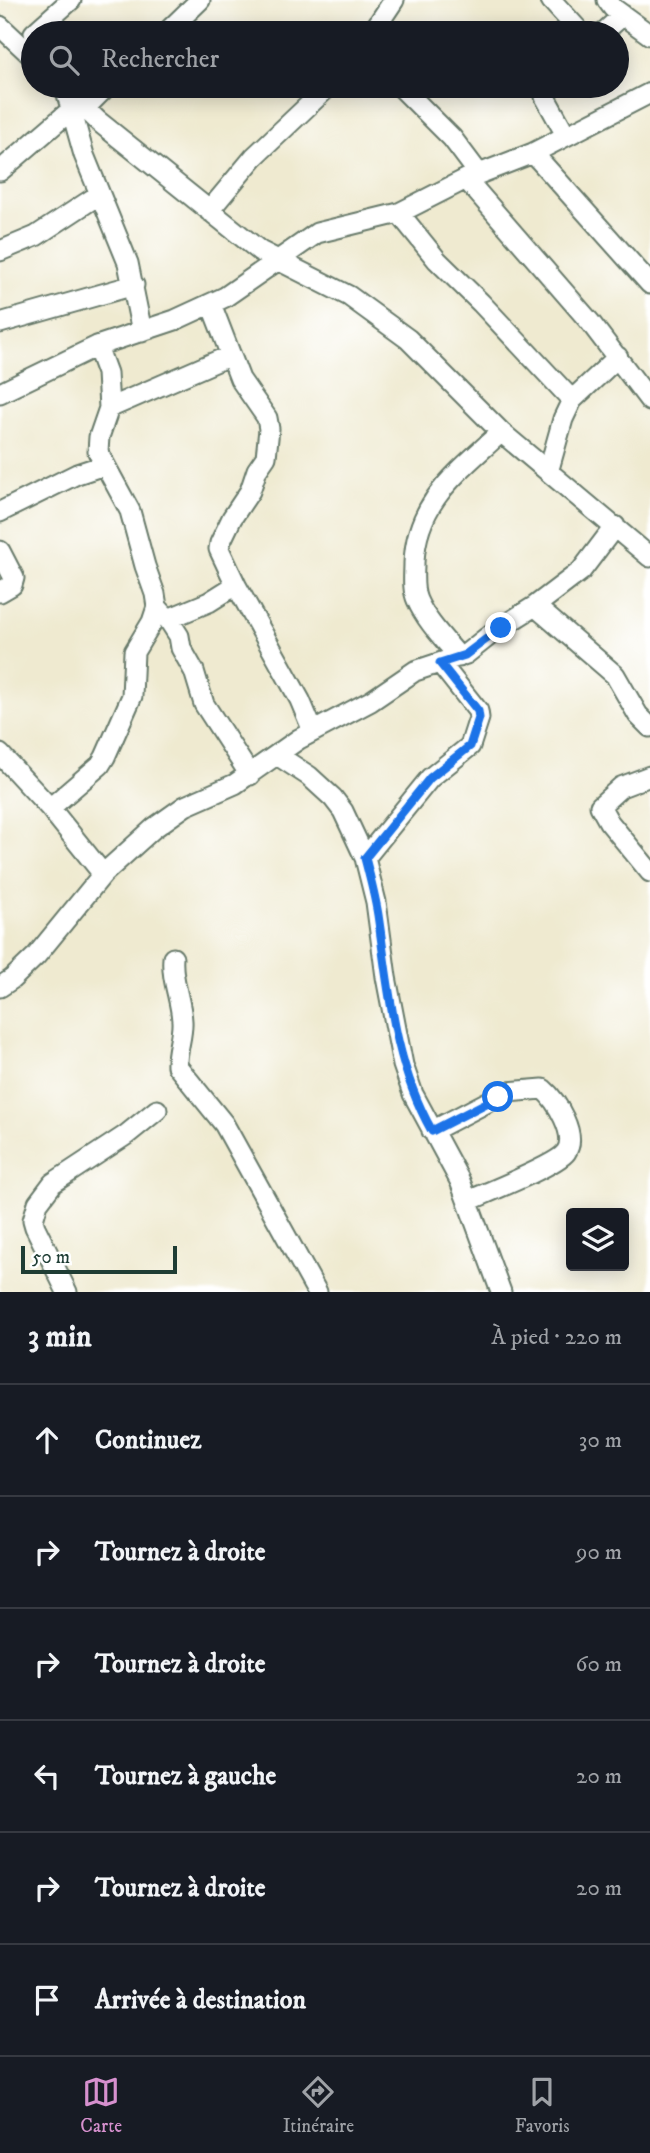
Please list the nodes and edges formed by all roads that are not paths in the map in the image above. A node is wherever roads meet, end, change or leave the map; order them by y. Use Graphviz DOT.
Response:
graph roads {
  1 [pos="71,0"];
  2 [pos="200,0"];
  3 [pos="394,0"];
  4 [pos="551,0"];
  5 [pos="607,0"];
  6 [pos="623,15"];
  7 [pos="50,21"];
  8 [pos="178,21"];
  9 [pos="380,21"];
  10 [pos="570,21"];
  11 [pos="616,21"];
  12 [pos="0,26"];
  13 [pos="650,35"];
  14 [pos="21,37"];
  15 [pos="650,93"];
  16 [pos="71,98"];
  17 [pos="92,98"];
  18 [pos="316,98"];
  19 [pos="412,98"];
  20 [pos="546,98"];
  21 [pos="78,109"];
  22 [pos="566,135"];
  23 [pos="533,153"];
  24 [pos="0,171"];
  25 [pos="472,177"];
  26 [pos="100,194"];
  27 [pos="209,211"];
  28 [pos="399,213"];
  29 [pos="0,251"];
  30 [pos="276,260"];
  31 [pos="650,284"];
  32 [pos="134,285"];
  33 [pos="211,304"];
  34 [pos="0,323"];
  35 [pos="142,331"];
  36 [pos="97,346"];
  37 [pos="231,355"];
  38 [pos="618,357"];
  39 [pos="0,393"];
  40 [pos="572,400"];
  41 [pos="650,401"];
  42 [pos="109,408"];
  43 [pos="501,432"];
  44 [pos="104,465"];
  45 [pos="549,469"];
  46 [pos="0,512"];
  47 [pos="615,526"];
  48 [pos="0,551"];
  49 [pos="650,557"];
  50 [pos="236,585"];
  51 [pos="0,592"];
  52 [pos="535,606"];
  53 [pos="163,613"];
  54 [pos="459,657"];
  55 [pos="440,663"];
  56 [pos="650,727"];
  57 [pos="313,731"];
  58 [pos="0,754"];
  59 [pos="277,755"];
  60 [pos="250,775"];
  61 [pos="650,776"];
  62 [pos="50,808"];
  63 [pos="365,858"];
  64 [pos="650,872"];
  65 [pos="103,874"];
  66 [pos="173,958"];
  67 [pos="0,987"];
  68 [pos="157,1110"];
  69 [pos="432,1131"];
  70 [pos="468,1201"];
  71 [pos="67,1292"];
  72 [pos="317,1292"];
  73 [pos="500,1292"];
  1 -- 7 [label="street"];
  2 -- 8 [label="street"];
  3 -- 9 [label="street"];
  4 -- 10 [label="street"];
  5 -- 6 [label="street"];
  6 -- 11 [label="street"];
  6 -- 13 [label="street"];
  12 -- 14 [label="street"];
  15 -- 22 [label="street"];
  16 -- 21 [label="street"];
  17 -- 21 [label="street"];
  18 -- 27 [label="street"];
  19 -- 25 [label="street"];
  20 -- 22 [label="street"];
  21 -- 24 [label="street"];
  21 -- 26 [label="street"];
  21 -- 27 [label="street"];
  22 -- 23 [label="street"];
  23 -- 25 [label="street"];
  23 -- 31 [label="street"];
  25 -- 28 [label="street"];
  25 -- 38 [label="street"];
  26 -- 29 [label="street"];
  26 -- 32 [label="street"];
  27 -- 30 [label="street"];
  28 -- 30 [label="street"];
  28 -- 40 [label="street"];
  30 -- 33 [label="street"];
  30 -- 43 [label="street"];
  32 -- 34 [label="street"];
  32 -- 35 [label="street"];
  33 -- 35 [label="street"];
  33 -- 37 [label="street"];
  35 -- 36 [label="street"];
  36 -- 39 [label="street"];
  36 -- 42 [label="street"];
  37 -- 42 [label="street"];
  37 -- 50 [label="street"];
  38 -- 40 [label="street"];
  38 -- 41 [label="street"];
  40 -- 45 [label="street"];
  42 -- 44 [label="street"];
  43 -- 45 [label="street"];
  43 -- 54 [label="street"];
  44 -- 46 [label="street"];
  44 -- 53 [label="street"];
  45 -- 47 [label="street"];
  47 -- 49 [label="street"];
  47 -- 52 [label="street"];
  48 -- 51 [label="street"];
  50 -- 53 [label="street"];
  50 -- 57 [label="street"];
  52 -- 54 [label="street"];
  52 -- 56 [label="street"];
  53 -- 60 [label="street"];
  53 -- 62 [label="street"];
  54 -- 55 [label="street"];
  55 -- 57 [label="street"];
  55 -- 63 [label="street"];
  57 -- 59 [label="street"];
  58 -- 62 [label="street"];
  59 -- 60 [label="street"];
  59 -- 63 [label="street"];
  60 -- 65 [label="street"];
  61 -- 64 [label="street"];
  62 -- 65 [label="street"];
  63 -- 69 [label="street"];
  65 -- 67 [label="street"];
  66 -- 72 [label="street"];
  68 -- 71 [label="street"];
  69 -- 70 [label="street"];
  69 -- 70 [label="street"];
  70 -- 73 [label="street"];
}
